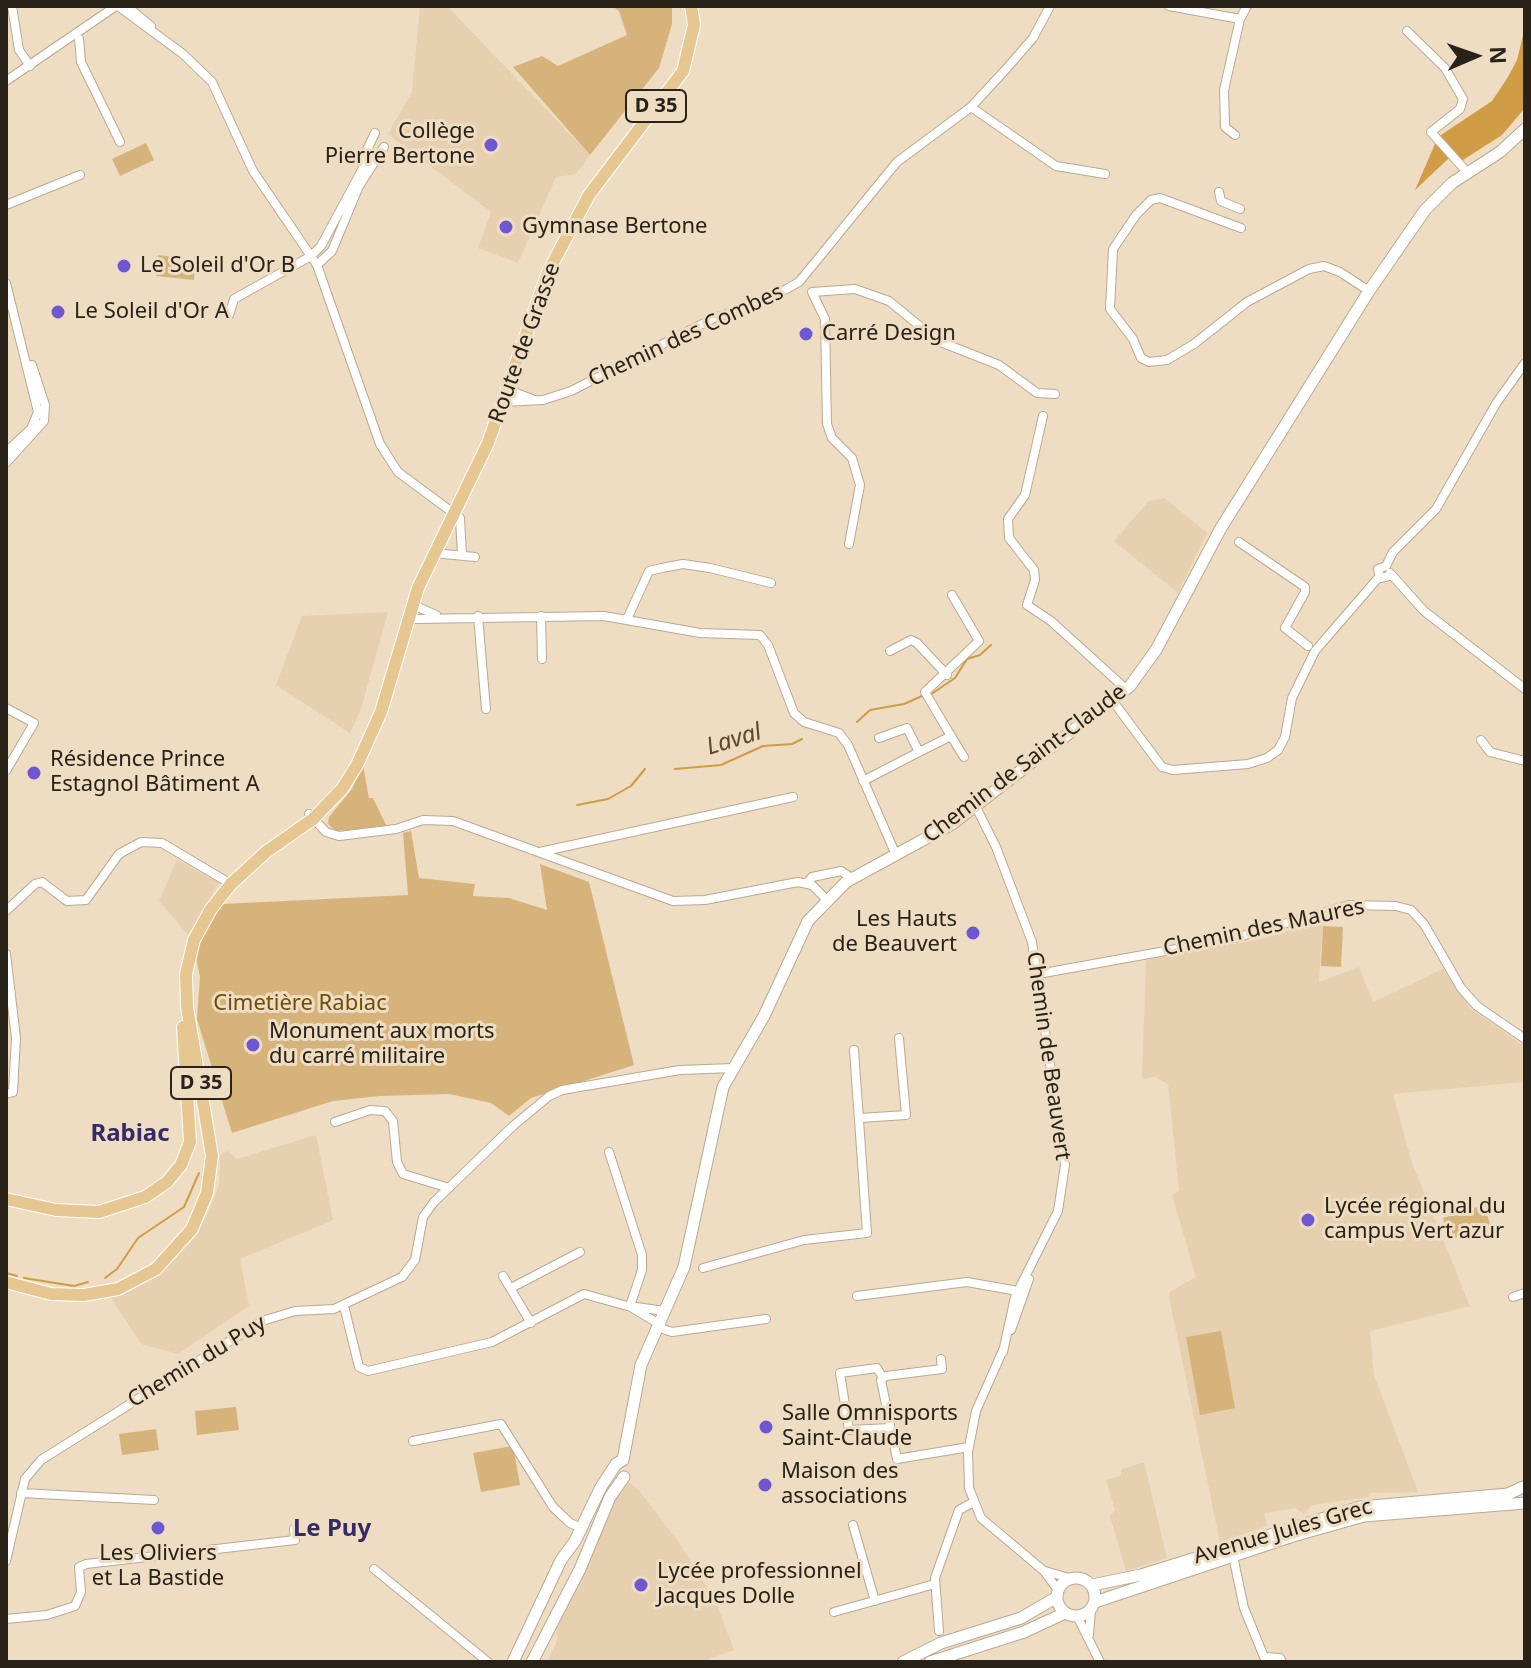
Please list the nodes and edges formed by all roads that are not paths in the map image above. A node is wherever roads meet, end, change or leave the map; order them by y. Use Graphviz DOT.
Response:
graph roads {
  1 [pos="12,6"];
  2 [pos="101,6"];
  3 [pos="117,6"];
  4 [pos="127,6"];
  5 [pos="691,6"];
  6 [pos="1050,6"];
  7 [pos="1169,6"];
  8 [pos="1247,6"];
  9 [pos="1214,10"];
  10 [pos="1240,19"];
  11 [pos="91,21"];
  12 [pos="1407,31"];
  13 [pos="157,33"];
  14 [pos="79,39"];
  15 [pos="30,66"];
  16 [pos="9,80"];
  17 [pos="6,90"];
  18 [pos="971,107"];
  19 [pos="1525,129"];
  20 [pos="375,133"];
  21 [pos="1235,135"];
  22 [pos="120,142"];
  23 [pos="384,147"];
  24 [pos="1464,168"];
  25 [pos="1105,174"];
  26 [pos="80,175"];
  27 [pos="1219,192"];
  28 [pos="9,204"];
  29 [pos="1240,209"];
  30 [pos="1241,228"];
  31 [pos="311,256"];
  32 [pos="317,265"];
  33 [pos="6,283"];
  34 [pos="1369,291"];
  35 [pos="229,315"];
  36 [pos="1525,363"];
  37 [pos="1055,394"];
  38 [pos="506,396"];
  39 [pos="1043,416"];
  40 [pos="16,448"];
  41 [pos="6,452"];
  42 [pos="6,463"];
  43 [pos="453,513"];
  44 [pos="1239,542"];
  45 [pos="849,544"];
  46 [pos="433,553"];
  47 [pos="462,555"];
  48 [pos="475,557"];
  49 [pos="1386,566"];
  50 [pos="1389,576"];
  51 [pos="1379,577"];
  52 [pos="771,583"];
  53 [pos="952,595"];
  54 [pos="410,612"];
  55 [pos="478,616"];
  56 [pos="541,616"];
  57 [pos="627,619"];
  58 [pos="1308,646"];
  59 [pos="890,651"];
  60 [pos="542,659"];
  61 [pos="947,675"];
  62 [pos="1525,689"];
  63 [pos="1127,690"];
  64 [pos="1112,700"];
  65 [pos="6,708"];
  66 [pos="486,709"];
  67 [pos="951,736"];
  68 [pos="879,738"];
  69 [pos="1481,740"];
  70 [pos="919,752"];
  71 [pos="964,757"];
  72 [pos="1525,761"];
  73 [pos="6,771"];
  74 [pos="863,781"];
  75 [pos="793,797"];
  76 [pos="975,805"];
  77 [pos="311,817"];
  78 [pos="538,852"];
  79 [pos="896,855"];
  80 [pos="852,878"];
  81 [pos="229,882"];
  82 [pos="807,883"];
  83 [pos="826,899"];
  84 [pos="6,911"];
  85 [pos="6,954"];
  86 [pos="1038,974"];
  87 [pos="11,1024"];
  88 [pos="899,1038"];
  89 [pos="1525,1039"];
  90 [pos="854,1050"];
  91 [pos="730,1073"];
  92 [pos="6,1094"];
  93 [pos="205,1107"];
  94 [pos="190,1114"];
  95 [pos="860,1118"];
  96 [pos="335,1122"];
  97 [pos="609,1152"];
  98 [pos="449,1188"];
  99 [pos="6,1199"];
  100 [pos="580,1252"];
  101 [pos="1034,1265"];
  102 [pos="703,1268"];
  103 [pos="503,1276"];
  104 [pos="6,1282"];
  105 [pos="511,1288"];
  106 [pos="1018,1291"];
  107 [pos="1525,1293"];
  108 [pos="857,1296"];
  109 [pos="1513,1297"];
  110 [pos="344,1306"];
  111 [pos="630,1307"];
  112 [pos="665,1311"];
  113 [pos="766,1319"];
  114 [pos="531,1323"];
  115 [pos="658,1326"];
  116 [pos="1003,1352"];
  117 [pos="941,1359"];
  118 [pos="883,1378"];
  119 [pos="890,1428"];
  120 [pos="413,1441"];
  121 [pos="969,1447"];
  122 [pos="620,1469"];
  123 [pos="1524,1485"];
  124 [pos="21,1493"];
  125 [pos="154,1500"];
  126 [pos="1525,1502"];
  127 [pos="972,1503"];
  128 [pos="853,1525"];
  129 [pos="581,1528"];
  130 [pos="294,1529"];
  131 [pos="6,1561"];
  132 [pos="1234,1562"];
  133 [pos="374,1569"];
  134 [pos="1044,1571"];
  135 [pos="1069,1578"];
  136 [pos="935,1584"];
  137 [pos="1092,1585"];
  138 [pos="1057,1593"];
  139 [pos="875,1601"];
  140 [pos="1093,1606"];
  141 [pos="834,1612"];
  142 [pos="1071,1614"];
  143 [pos="6,1619"];
  144 [pos="939,1631"];
  145 [pos="1089,1636"];
  146 [pos="488,1662"];
  147 [pos="513,1662"];
  148 [pos="532,1662"];
  149 [pos="903,1662"];
  150 [pos="930,1662"];
  151 [pos="1100,1662"];
  152 [pos="1282,1662"];
  1 -- 15 [label="street"];
  2 -- 11 [label="street"];
  3 -- 11 [label="street"];
  3 -- 13 [label="street"];
  4 -- 13 [label="street"];
  5 -- 38 [label="main road, Route de Grasse / D 35"];
  6 -- 18 [label="street, Chemin des Combes"];
  7 -- 9 [label="street"];
  8 -- 10 [label="street"];
  9 -- 10 [label="street"];
  10 -- 21 [label="street"];
  11 -- 15 [label="street"];
  12 -- 24 [label="street"];
  13 -- 31 [label="street"];
  14 -- 22 [label="street"];
  15 -- 16 [label="street"];
  16 -- 17 [label="street"];
  18 -- 25 [label="street"];
  18 -- 38 [label="street, Chemin des Combes"];
  19 -- 24 [label="street, Chemin de Saint-Claude"];
  20 -- 31 [label="street"];
  23 -- 32 [label="street"];
  24 -- 34 [label="street, Chemin de Saint-Claude"];
  26 -- 28 [label="street"];
  27 -- 29 [label="street"];
  30 -- 34 [label="street"];
  31 -- 32 [label="street"];
  31 -- 35 [label="street"];
  32 -- 43 [label="street"];
  33 -- 40 [label="street"];
  34 -- 63 [label="street, Chemin de Saint-Claude"];
  36 -- 49 [label="street"];
  37 -- 45 [label="street"];
  38 -- 43 [label="main road, Route de Grasse / D 35"];
  39 -- 63 [label="street"];
  40 -- 41 [label="street"];
  40 -- 42 [label="street"];
  43 -- 46 [label="main road, Route de Grasse / D 35"];
  43 -- 47 [label="street"];
  44 -- 58 [label="street"];
  46 -- 47 [label="street"];
  46 -- 54 [label="main road, Route de Grasse / D 35"];
  47 -- 48 [label="street"];
  49 -- 50 [label="street"];
  49 -- 51 [label="street"];
  50 -- 51 [label="street"];
  50 -- 62 [label="street"];
  51 -- 64 [label="street"];
  52 -- 57 [label="street"];
  53 -- 61 [label="street"];
  54 -- 55 [label="street"];
  54 -- 77 [label="main road, Route de Grasse / D 35"];
  55 -- 56 [label="street"];
  55 -- 66 [label="street"];
  56 -- 57 [label="street"];
  56 -- 60 [label="street"];
  57 -- 74 [label="street"];
  59 -- 61 [label="street"];
  61 -- 67 [label="street"];
  63 -- 64 [label="street, Chemin de Saint-Claude"];
  64 -- 76 [label="street, Chemin de Saint-Claude"];
  65 -- 73 [label="street"];
  67 -- 70 [label="street"];
  67 -- 71 [label="street"];
  68 -- 70 [label="street"];
  69 -- 72 [label="street"];
  70 -- 74 [label="street"];
  74 -- 79 [label="street"];
  75 -- 78 [label="street"];
  76 -- 79 [label="street, Chemin de Saint-Claude"];
  76 -- 86 [label="street, Chemin de Beauvert"];
  77 -- 78 [label="street"];
  77 -- 81 [label="main road, D 35"];
  78 -- 82 [label="street"];
  79 -- 80 [label="street, Chemin de Saint-Claude"];
  80 -- 82 [label="street"];
  80 -- 83 [label="street, Chemin de Saint-Claude"];
  81 -- 84 [label="street"];
  81 -- 93 [label="main road, D 35"];
  81 -- 94 [label="main road, D 35"];
  82 -- 83 [label="street"];
  83 -- 91 [label="street, Chemin de Saint-Claude"];
  85 -- 87 [label="street"];
  86 -- 89 [label="street, Chemin des Maures"];
  86 -- 101 [label="street, Chemin de Beauvert"];
  87 -- 92 [label="street"];
  88 -- 95 [label="street"];
  90 -- 95 [label="street"];
  91 -- 98 [label="street, Chemin du Puy"];
  91 -- 112 [label="street, Chemin de Saint-Claude"];
  93 -- 94 [label="main road"];
  93 -- 104 [label="main road, D 35"];
  94 -- 99 [label="main road, D 35"];
  95 -- 102 [label="street"];
  96 -- 98 [label="street"];
  97 -- 111 [label="street"];
  98 -- 110 [label="street, Chemin du Puy"];
  100 -- 105 [label="street"];
  101 -- 106 [label="street, Chemin de Beauvert"];
  101 -- 116 [label="street, Chemin de Beauvert"];
  103 -- 105 [label="street"];
  105 -- 114 [label="street"];
  106 -- 108 [label="street"];
  106 -- 116 [label="street, Chemin de Beauvert"];
  107 -- 109 [label="street"];
  110 -- 114 [label="street"];
  110 -- 124 [label="street, Chemin du Puy"];
  111 -- 112 [label="street"];
  111 -- 114 [label="street"];
  111 -- 115 [label="street"];
  112 -- 115 [label="street, Chemin de Saint-Claude"];
  113 -- 115 [label="street"];
  115 -- 122 [label="street, Chemin de Saint-Claude"];
  116 -- 121 [label="street, Chemin de Beauvert"];
  117 -- 118 [label="street"];
  118 -- 119 [label="street"];
  118 -- 119 [label="street"];
  119 -- 121 [label="street"];
  120 -- 129 [label="street"];
  121 -- 127 [label="street, Chemin de Beauvert"];
  122 -- 129 [label="street, Chemin de Saint-Claude"];
  122 -- 148 [label="street, Chemin de Saint-Claude"];
  123 -- 126 [label="street"];
  123 -- 137 [label="street, Avenue Jules Grec"];
  124 -- 125 [label="street"];
  124 -- 131 [label="street, Chemin du Puy"];
  126 -- 132 [label="street, Avenue Jules Grec"];
  127 -- 134 [label="street"];
  127 -- 136 [label="street"];
  128 -- 139 [label="street"];
  129 -- 147 [label="street, Chemin de Saint-Claude"];
  130 -- 143 [label="street"];
  132 -- 140 [label="street, Avenue Jules Grec"];
  132 -- 152 [label="street"];
  133 -- 146 [label="street"];
  134 -- 135 [label="street"];
  134 -- 138 [label="street"];
  135 -- 137 [label="street"];
  135 -- 138 [label="street"];
  136 -- 139 [label="street"];
  136 -- 144 [label="street"];
  137 -- 140 [label="street"];
  138 -- 142 [label="street"];
  138 -- 149 [label="street"];
  139 -- 141 [label="street"];
  140 -- 142 [label="street"];
  140 -- 145 [label="street"];
  142 -- 145 [label="street"];
  142 -- 150 [label="street"];
  145 -- 151 [label="street"];
}
